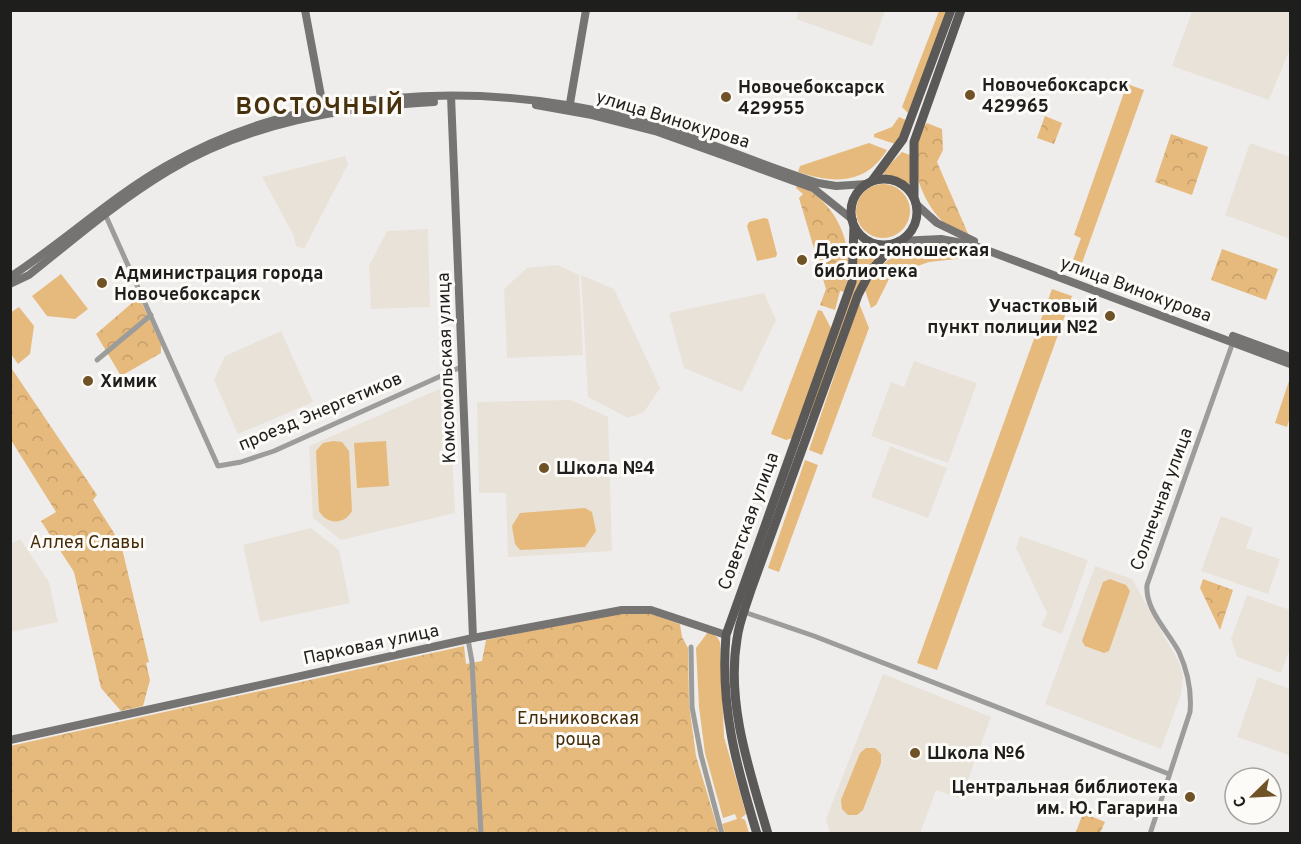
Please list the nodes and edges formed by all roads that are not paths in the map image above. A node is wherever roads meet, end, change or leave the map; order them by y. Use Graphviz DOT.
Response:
graph roads {
  1 [pos="305,10"];
  2 [pos="586,10"];
  3 [pos="951,10"];
  4 [pos="960,10"];
  5 [pos="451,98"];
  6 [pos="569,108"];
  7 [pos="324,112"];
  8 [pos="593,112"];
  9 [pos="870,182"];
  10 [pos="915,201"];
  11 [pos="104,211"];
  12 [pos="853,223"];
  13 [pos="897,242"];
  14 [pos="11,276"];
  15 [pos="10,284"];
  16 [pos="1150,307"];
  17 [pos="151,315"];
  18 [pos="1234,339"];
  19 [pos="1290,357"];
  20 [pos="97,360"];
  21 [pos="1290,364"];
  22 [pos="461,367"];
  23 [pos="744,612"];
  24 [pos="726,635"];
  25 [pos="737,638"];
  26 [pos="471,639"];
  27 [pos="691,647"];
  28 [pos="10,740"];
  29 [pos="1169,774"];
  30 [pos="481,834"];
  31 [pos="722,834"];
  32 [pos="756,834"];
  33 [pos="768,834"];
  34 [pos="1150,834"];
  1 -- 7 [label="main road"];
  2 -- 6 [label="main road"];
  3 -- 9 [label="main road"];
  4 -- 10 [label="main road"];
  5 -- 6 [label="main road, улица Винокурова"];
  5 -- 7 [label="main road, улица Винокурова"];
  5 -- 22 [label="main road, Комсомольская улица"];
  6 -- 8 [label="main road, улица Винокурова"];
  7 -- 11 [label="main road, улица Винокурова"];
  8 -- 9 [label="main road, улица Винокурова"];
  8 -- 12 [label="main road, улица Винокурова"];
  9 -- 10 [label="main road"];
  9 -- 12 [label="main road"];
  10 -- 13 [label="main road"];
  10 -- 16 [label="main road, улица Винокурова"];
  11 -- 14 [label="main road, улица Винокурова"];
  11 -- 15 [label="main road, улица Винокурова"];
  11 -- 17 [label="street, проезд Энергетиков"];
  12 -- 13 [label="main road"];
  12 -- 24 [label="main road, Советская улица"];
  13 -- 16 [label="main road, улица Винокурова"];
  13 -- 23 [label="main road, Советская улица"];
  16 -- 18 [label="main road, улица Винокурова"];
  17 -- 20 [label="street"];
  17 -- 22 [label="street, проезд Энергетиков"];
  18 -- 19 [label="main road, улица Винокурова"];
  18 -- 21 [label="main road, улица Винокурова"];
  18 -- 29 [label="street, Солнечная улица"];
  22 -- 26 [label="main road, Комсомольская улица"];
  23 -- 25 [label="main road, Советская улица"];
  23 -- 29 [label="street"];
  24 -- 25 [label="main road, Парковая улица"];
  24 -- 26 [label="main road, Парковая улица"];
  24 -- 32 [label="main road, Советская улица"];
  25 -- 33 [label="main road, Советская улица"];
  26 -- 28 [label="main road, Парковая улица"];
  26 -- 30 [label="street"];
  27 -- 31 [label="street"];
  29 -- 34 [label="street, Солнечная улица"];
}
